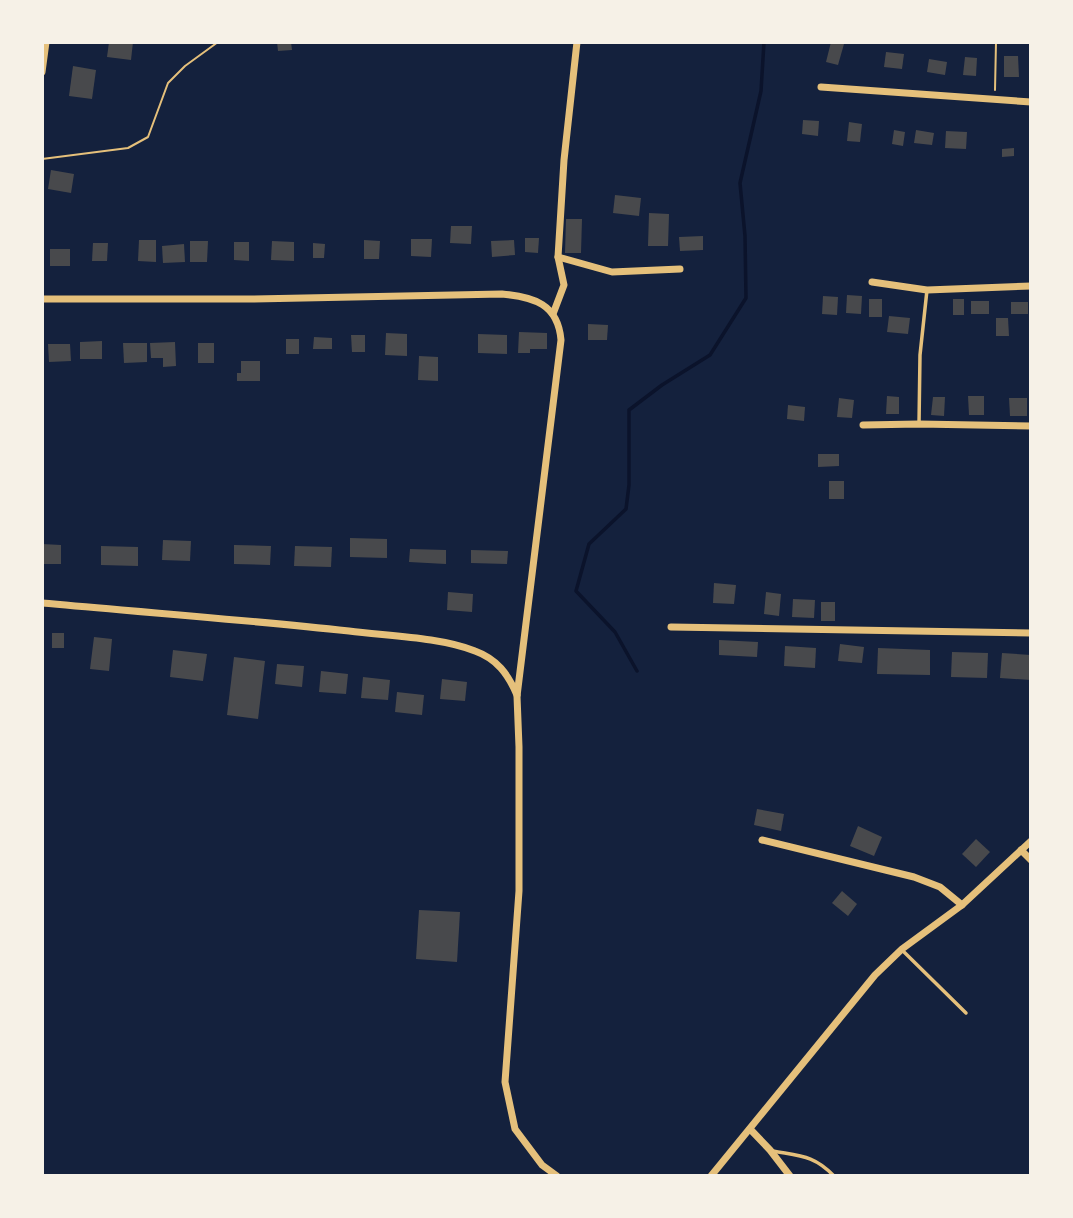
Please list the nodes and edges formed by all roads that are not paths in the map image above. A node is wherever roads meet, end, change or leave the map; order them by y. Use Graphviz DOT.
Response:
graph roads {
  1 [pos="46,42"];
  2 [pos="577,42"];
  3 [pos="42,72"];
  4 [pos="821,87"];
  5 [pos="1031,102"];
  6 [pos="558,257"];
  7 [pos="680,269"];
  8 [pos="872,282"];
  9 [pos="1031,286"];
  10 [pos="928,290"];
  11 [pos="42,299"];
  12 [pos="553,314"];
  13 [pos="919,424"];
  14 [pos="863,425"];
  15 [pos="1031,426"];
  16 [pos="42,603"];
  17 [pos="671,627"];
  18 [pos="1031,633"];
  19 [pos="517,696"];
  20 [pos="762,841"];
  21 [pos="1031,841"];
  22 [pos="1021,850"];
  23 [pos="1031,860"];
  24 [pos="962,905"];
  25 [pos="902,949"];
  26 [pos="966,1013"];
  27 [pos="750,1129"];
  28 [pos="770,1150"];
  29 [pos="557,1176"];
  30 [pos="711,1176"];
  31 [pos="790,1176"];
  32 [pos="834,1176"];
  1 -- 3 [label="street"];
  2 -- 6 [label="street"];
  4 -- 5 [label="street"];
  6 -- 7 [label="street"];
  6 -- 12 [label="street"];
  8 -- 10 [label="street"];
  9 -- 10 [label="street"];
  10 -- 13 [label="lane"];
  11 -- 12 [label="street"];
  12 -- 19 [label="street"];
  13 -- 14 [label="street"];
  13 -- 15 [label="street"];
  16 -- 19 [label="street"];
  17 -- 18 [label="street"];
  19 -- 29 [label="street"];
  20 -- 24 [label="street"];
  21 -- 22 [label="street"];
  22 -- 23 [label="street"];
  22 -- 24 [label="street"];
  24 -- 25 [label="street"];
  25 -- 26 [label="lane"];
  25 -- 27 [label="street"];
  27 -- 28 [label="street"];
  27 -- 30 [label="street"];
  28 -- 31 [label="street"];
  28 -- 32 [label="lane"];
}
